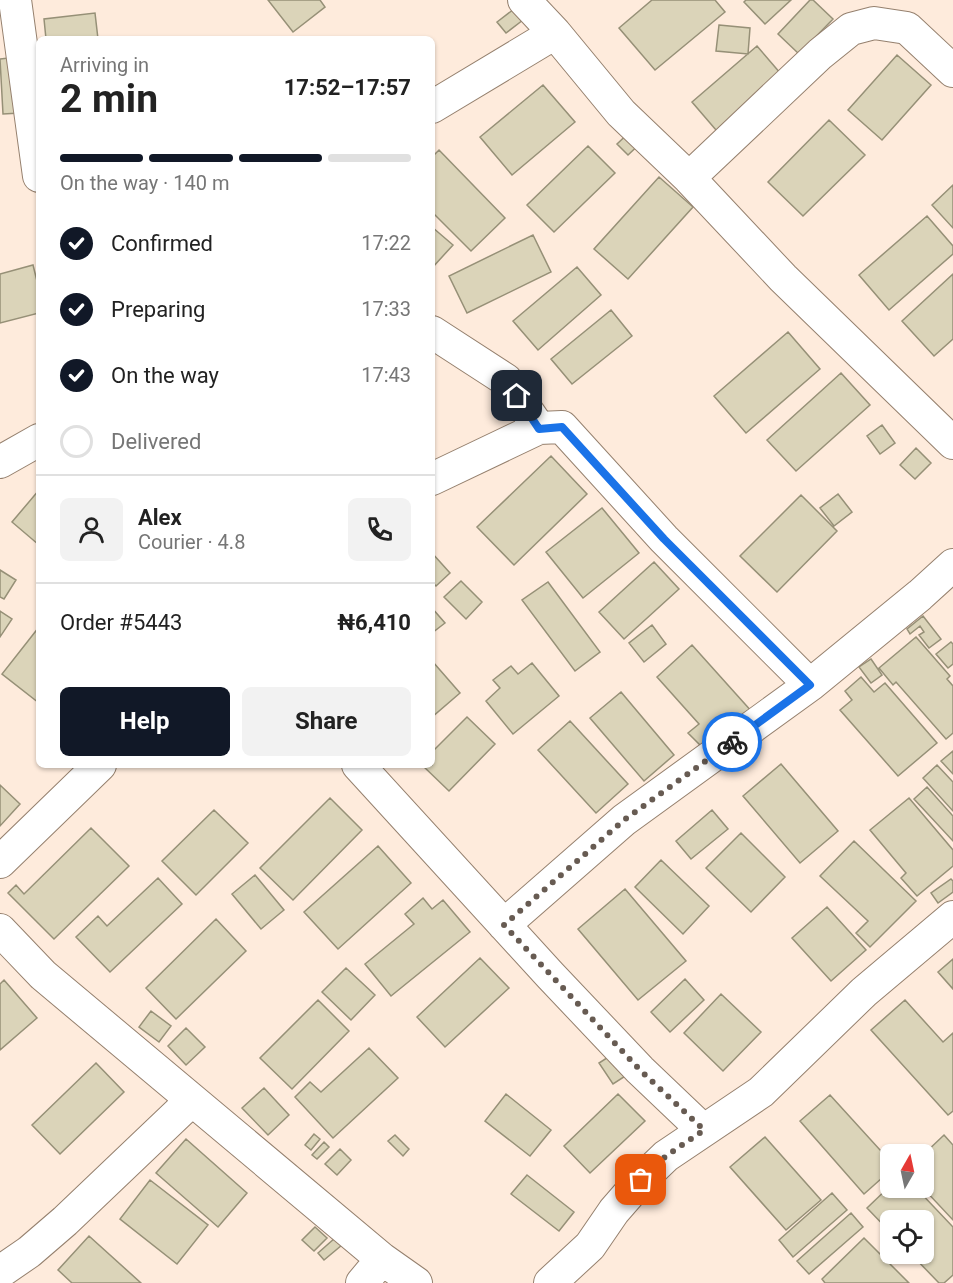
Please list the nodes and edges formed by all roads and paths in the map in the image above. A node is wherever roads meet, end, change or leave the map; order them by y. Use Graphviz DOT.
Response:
graph roads {
  1 [pos="15,0"];
  2 [pos="524,0"];
  3 [pos="555,33"];
  4 [pos="953,71"];
  5 [pos="435,105"];
  6 [pos="36,154"];
  7 [pos="689,178"];
  8 [pos="435,334"];
  9 [pos="539,429"];
  10 [pos="36,442"];
  11 [pos="953,443"];
  12 [pos="0,462"];
  13 [pos="435,478"];
  14 [pos="953,565"];
  15 [pos="810,685"];
  16 [pos="97,768"];
  17 [pos="361,768"];
  18 [pos="0,862"];
  19 [pos="953,917"];
  20 [pos="504,925"];
  21 [pos="0,930"];
  22 [pos="192,1100"];
  23 [pos="704,1130"];
  24 [pos="382,1259"];
  25 [pos="0,1272"];
  26 [pos="362,1283"];
  27 [pos="416,1283"];
  28 [pos="550,1283"];
  1 -- 6 [label="street"];
  2 -- 3 [label="street"];
  3 -- 5 [label="street"];
  3 -- 7 [label="street"];
  4 -- 7 [label="street"];
  7 -- 11 [label="street"];
  8 -- 9 [label="street"];
  9 -- 13 [label="street"];
  9 -- 15 [label="street"];
  10 -- 12 [label="street"];
  14 -- 15 [label="street"];
  15 -- 20 [label="street"];
  16 -- 18 [label="street"];
  17 -- 20 [label="street"];
  19 -- 23 [label="street"];
  20 -- 23 [label="street"];
  21 -- 22 [label="street"];
  22 -- 24 [label="street"];
  22 -- 25 [label="street"];
  23 -- 28 [label="street"];
  24 -- 26 [label="street"];
  24 -- 27 [label="street"];
}
